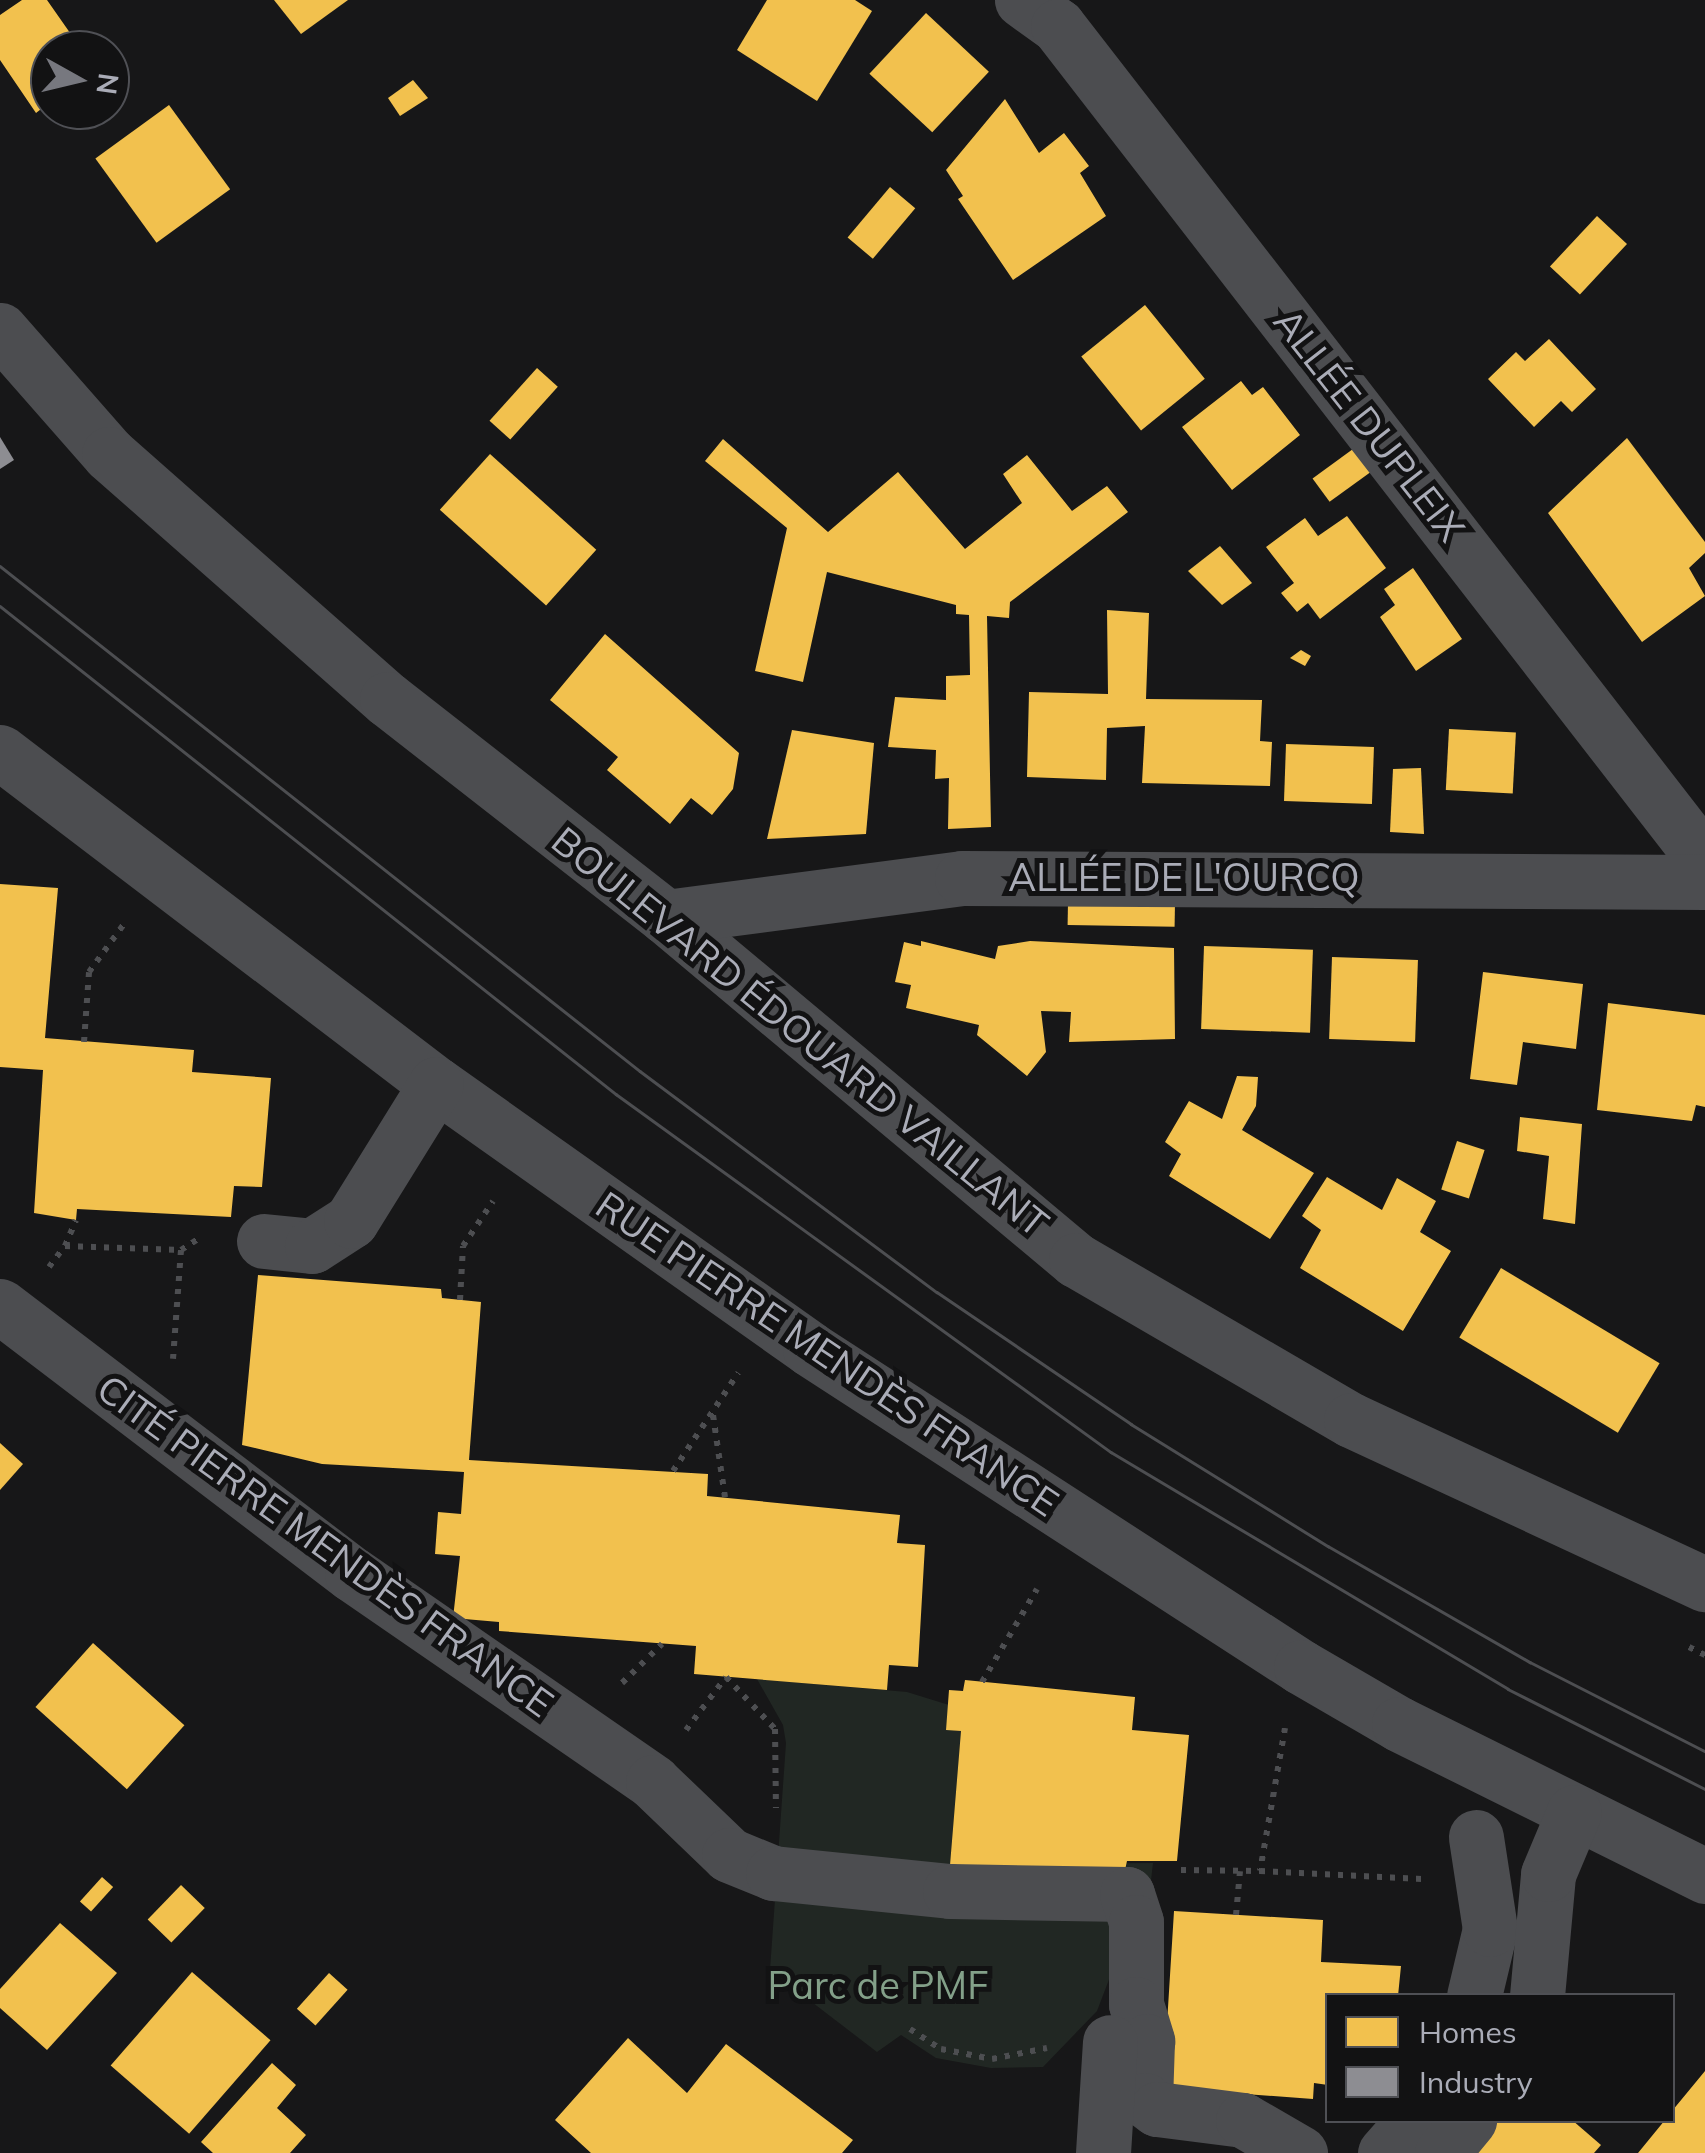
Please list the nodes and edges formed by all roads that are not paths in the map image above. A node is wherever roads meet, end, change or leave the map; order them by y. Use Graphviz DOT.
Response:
graph roads {
  1 [pos="1022,0"];
  2 [pos="0,330"];
  3 [pos="0,752"];
  4 [pos="1705,861"];
  5 [pos="1705,882"];
  6 [pos="666,917"];
  7 [pos="436,1084"];
  8 [pos="264,1241"];
  9 [pos="6,1311"];
  10 [pos="1705,1584"];
  11 [pos="1574,1812"];
  12 [pos="1476,1838"];
  13 [pos="1705,1876"];
  14 [pos="1549,1991"];
  15 [pos="1475,1993"];
  16 [pos="1110,2042"];
  17 [pos="1411,2123"];
  18 [pos="1467,2123"];
  19 [pos="1104,2153"];
  20 [pos="1300,2153"];
  21 [pos="1385,2153"];
  22 [pos="1442,2153"];
  1 -- 4 [label="street, ALLÉE DUPLEIX"];
  2 -- 6 [label="street, BOULEVARD ÉDOUARD VAILLANT"];
  3 -- 7 [label="street, RUE PIERRE MENDÈS FRANCE"];
  5 -- 6 [label="street, ALLÉE DE L'OURCQ"];
  6 -- 10 [label="street, BOULEVARD ÉDOUARD VAILLANT"];
  7 -- 8 [label="street"];
  7 -- 11 [label="street, RUE PIERRE MENDÈS FRANCE"];
  9 -- 20 [label="street, CITÉ PIERRE MENDÈS FRANCE"];
  11 -- 13 [label="street, RUE PIERRE MENDÈS FRANCE"];
  11 -- 14 [label="street"];
  12 -- 15 [label="street"];
  16 -- 19 [label="street"];
  17 -- 21 [label="street"];
  18 -- 22 [label="street"];
}
